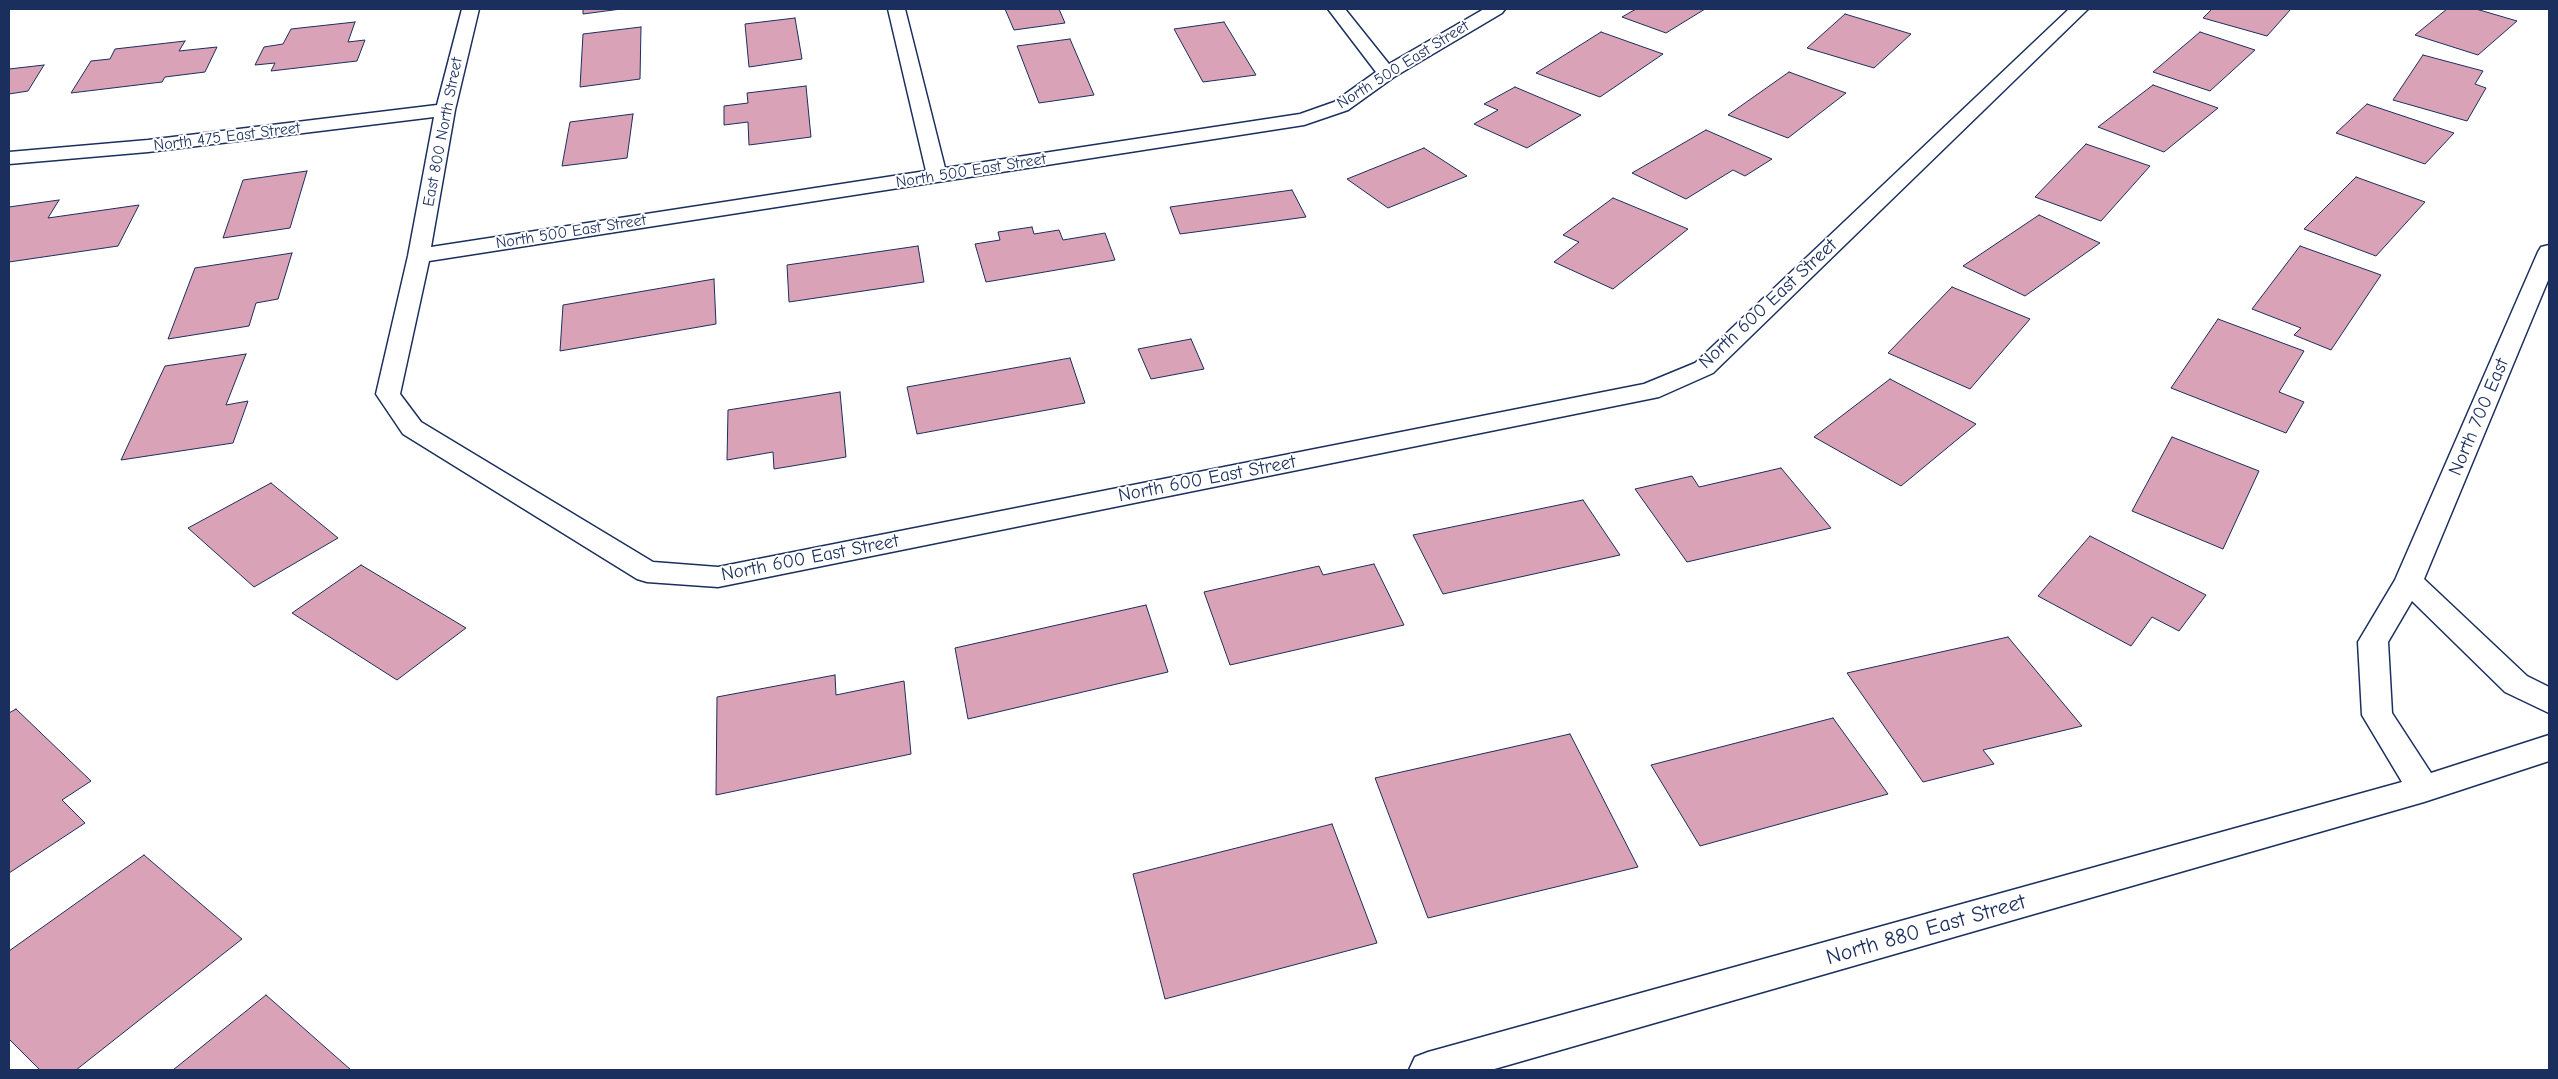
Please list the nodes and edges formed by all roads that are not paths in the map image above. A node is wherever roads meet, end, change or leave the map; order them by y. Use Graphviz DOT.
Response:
graph roads {
  1 [pos="470,9"];
  2 [pos="896,9"];
  3 [pos="1336,9"];
  4 [pos="1496,9"];
  5 [pos="2079,9"];
  6 [pos="1387,73"];
  7 [pos="445,110"];
  8 [pos="9,158"];
  9 [pos="937,176"];
  10 [pos="2549,252"];
  11 [pos="419,256"];
  12 [pos="2408,581"];
  13 [pos="2549,701"];
  14 [pos="2549,748"];
  15 [pos="2424,789"];
  16 [pos="1428,1070"];
  1 -- 7 [label="street, East 800 North Street"];
  2 -- 9 [label="street"];
  3 -- 6 [label="street"];
  4 -- 6 [label="street, North 500 East Street"];
  5 -- 11 [label="street, North 600 East Street"];
  6 -- 9 [label="street, North 500 East Street"];
  7 -- 8 [label="street, North 475 East Street"];
  7 -- 11 [label="street, East 800 North Street"];
  9 -- 11 [label="street, North 500 East Street"];
  10 -- 12 [label="street, North 700 East"];
  12 -- 13 [label="street"];
  12 -- 15 [label="street, North 700 East"];
  14 -- 15 [label="street, North 880 East Street"];
  15 -- 16 [label="street, North 880 East Street"];
}
